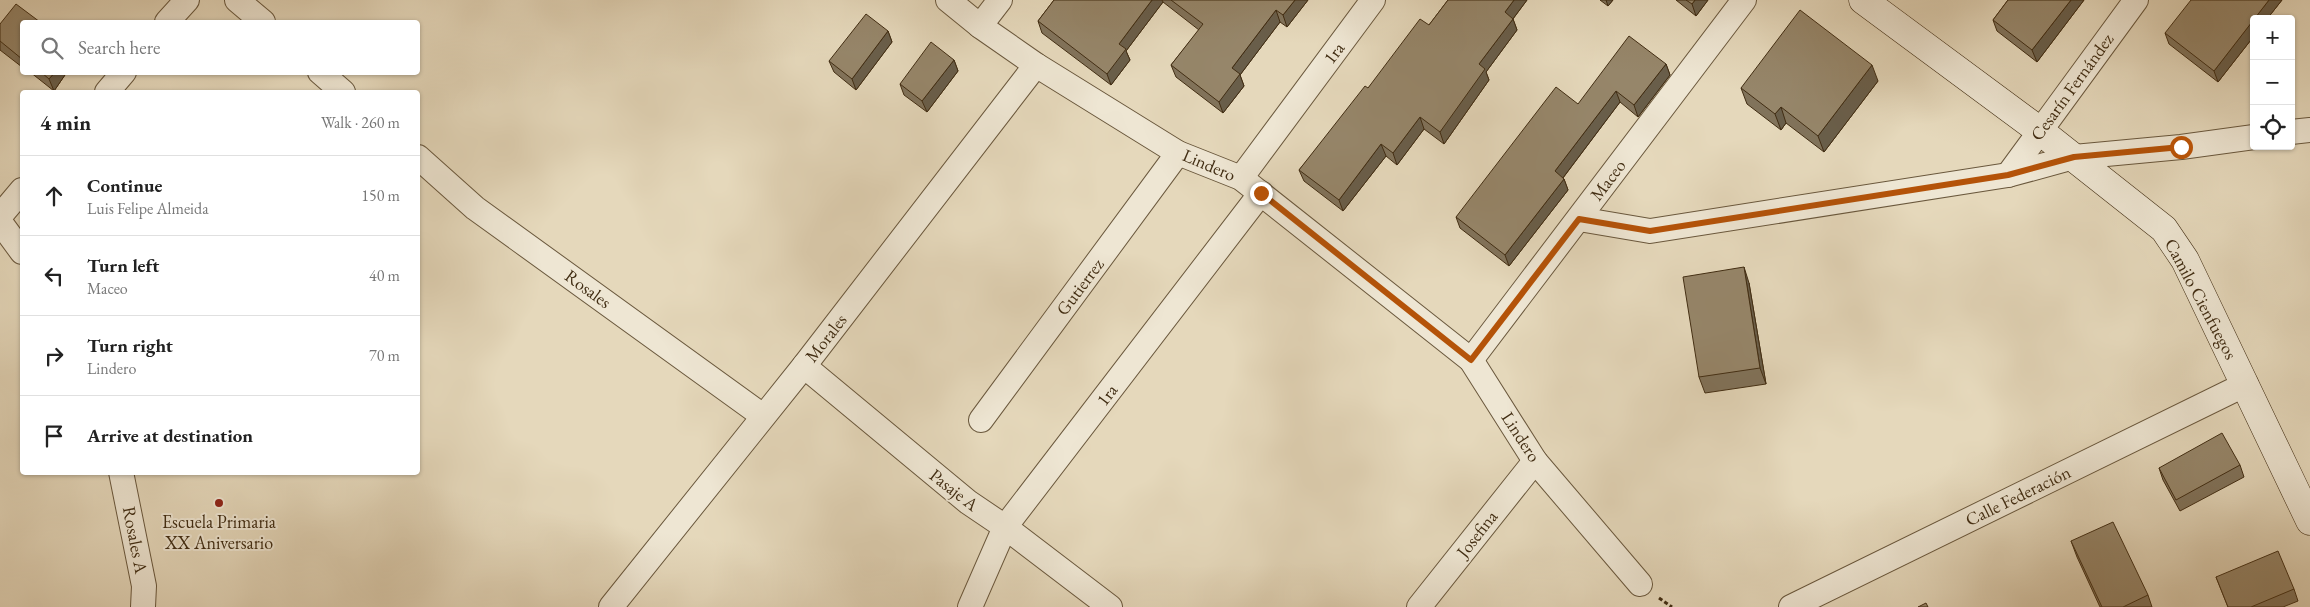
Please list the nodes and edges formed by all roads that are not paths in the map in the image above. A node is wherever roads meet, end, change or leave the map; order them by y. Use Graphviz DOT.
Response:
graph roads {
  1 [pos="187,0"];
  2 [pos="237,0"];
  3 [pos="948,0"];
  4 [pos="1000,0"];
  5 [pos="1373,0"];
  6 [pos="1744,0"];
  7 [pos="1863,0"];
  8 [pos="2136,0"];
  9 [pos="169,20"];
  10 [pos="261,20"];
  11 [pos="980,26"];
  12 [pos="1036,65"];
  13 [pos="121,75"];
  14 [pos="323,75"];
  15 [pos="109,90"];
  16 [pos="341,90"];
  17 [pos="2310,130"];
  18 [pos="2040,131"];
  19 [pos="2295,132"];
  20 [pos="2250,138"];
  21 [pos="1178,153"];
  22 [pos="2074,157"];
  23 [pos="420,159"];
  24 [pos="2008,175"];
  25 [pos="1240,178"];
  26 [pos="20,192"];
  27 [pos="1261,193"];
  28 [pos="0,216"];
  29 [pos="1579,219"];
  30 [pos="0,222"];
  31 [pos="20,249"];
  32 [pos="1471,360"];
  33 [pos="804,366"];
  34 [pos="2246,384"];
  35 [pos="762,416"];
  36 [pos="981,420"];
  37 [pos="1535,461"];
  38 [pos="122,475"];
  39 [pos="2310,521"];
  40 [pos="1006,527"];
  41 [pos="1640,584"];
  42 [pos="143,607"];
  43 [pos="611,607"];
  44 [pos="970,607"];
  45 [pos="1110,607"];
  46 [pos="1419,607"];
  47 [pos="1791,607"];
  1 -- 9 [label="street"];
  2 -- 10 [label="street"];
  3 -- 11 [label="street, Lindero"];
  4 -- 11 [label="street"];
  5 -- 25 [label="street, 1ra"];
  6 -- 29 [label="street, Maceo"];
  7 -- 18 [label="street, Camilo Cienfuegos"];
  8 -- 18 [label="street, Cesarín Fernández"];
  11 -- 12 [label="street, Lindero"];
  12 -- 21 [label="street, Lindero"];
  12 -- 33 [label="street, Morales"];
  13 -- 15 [label="street"];
  14 -- 16 [label="street"];
  17 -- 19 [label="street"];
  18 -- 22 [label="street, Camilo Cienfuegos"];
  18 -- 24 [label="street, Cesarín Fernández"];
  20 -- 22 [label="street"];
  21 -- 25 [label="street, Lindero"];
  21 -- 36 [label="street, Gutierrez"];
  22 -- 24 [label="street"];
  22 -- 34 [label="street, Camilo Cienfuegos"];
  23 -- 35 [label="street, Rosales"];
  24 -- 29 [label="street"];
  25 -- 27 [label="street, Lindero"];
  26 -- 28 [label="street"];
  27 -- 32 [label="street, Lindero"];
  27 -- 40 [label="street, 1ra"];
  29 -- 32 [label="street, Maceo"];
  30 -- 31 [label="street"];
  32 -- 37 [label="street, Lindero"];
  33 -- 35 [label="street, Morales"];
  33 -- 40 [label="street, Pasaje A"];
  34 -- 39 [label="street, Camilo Cienfuegos"];
  34 -- 47 [label="street, Calle Federación"];
  35 -- 43 [label="street, Morales"];
  37 -- 41 [label="street, Lindero"];
  37 -- 46 [label="street, Josefina"];
  38 -- 42 [label="street, Rosales A"];
  40 -- 44 [label="street, 1ra"];
  40 -- 45 [label="street, Pasaje A"];
}
